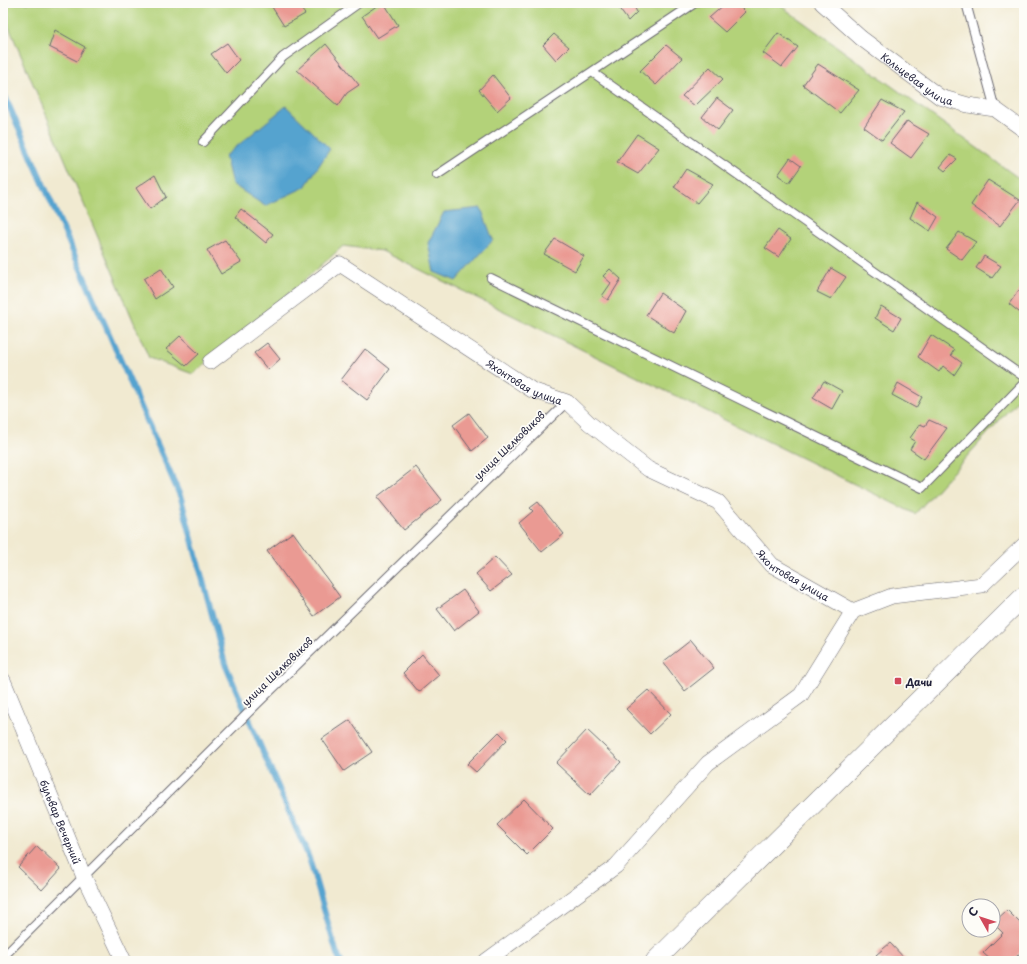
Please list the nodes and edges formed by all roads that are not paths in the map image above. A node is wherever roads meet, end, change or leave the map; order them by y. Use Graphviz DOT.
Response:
graph roads {
  1 [pos="359,3"];
  2 [pos="696,3"];
  3 [pos="822,3"];
  4 [pos="966,3"];
  5 [pos="592,72"];
  6 [pos="995,109"];
  7 [pos="1024,130"];
  8 [pos="203,142"];
  9 [pos="437,175"];
  10 [pos="491,278"];
  11 [pos="210,362"];
  12 [pos="1024,377"];
  13 [pos="1024,383"];
  14 [pos="567,402"];
  15 [pos="1024,545"];
  16 [pos="1024,596"];
  17 [pos="853,611"];
  18 [pos="3,680"];
  19 [pos="84,877"];
  20 [pos="3,957"];
  21 [pos="124,961"];
  22 [pos="486,961"];
  23 [pos="655,961"];
  1 -- 8 [label="lane"];
  2 -- 5 [label="lane"];
  3 -- 6 [label="street, Кольцевая улица"];
  4 -- 6 [label="lane"];
  5 -- 9 [label="lane"];
  5 -- 12 [label="lane"];
  6 -- 7 [label="street, Кольцевая улица"];
  10 -- 13 [label="lane"];
  11 -- 14 [label="street, Яхонтовая улица"];
  14 -- 17 [label="street, Яхонтовая улица"];
  14 -- 19 [label="lane, улица Шелковиков"];
  15 -- 17 [label="street"];
  16 -- 23 [label="street"];
  17 -- 22 [label="street"];
  18 -- 19 [label="street, бульвар Вечерний"];
  19 -- 20 [label="lane, улица Шелковиков"];
  19 -- 21 [label="street, бульвар Вечерний"];
}
